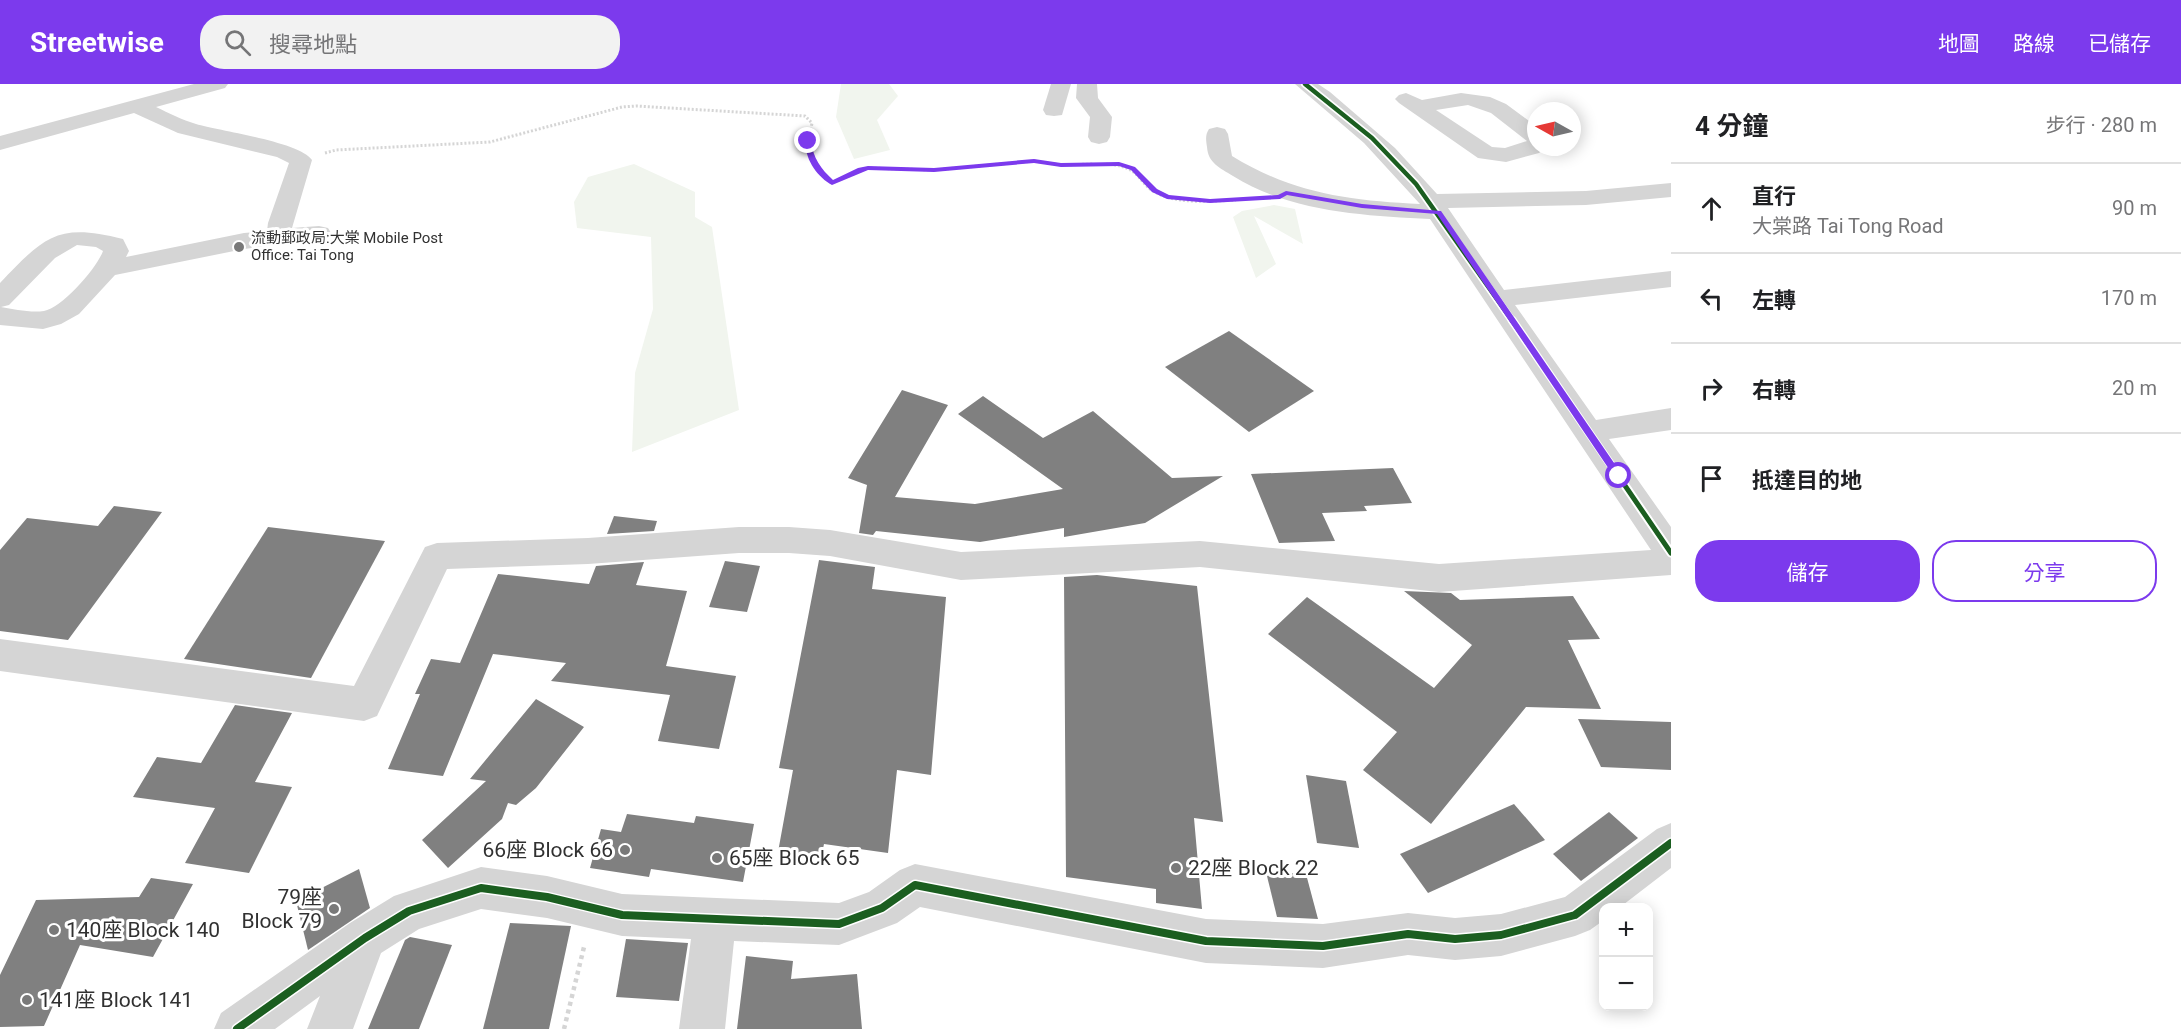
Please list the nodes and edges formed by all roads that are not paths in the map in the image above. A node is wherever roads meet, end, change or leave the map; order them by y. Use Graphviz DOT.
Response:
graph roads {
  1 [pos="218,84"];
  2 [pos="1061,84"];
  3 [pos="1087,84"];
  4 [pos="1305,84"];
  5 [pos="117,94"];
  6 [pos="1411,96"];
  7 [pos="136,106"];
  8 [pos="1054,110"];
  9 [pos="108,114"];
  10 [pos="1362,128"];
  11 [pos="1527,130"];
  12 [pos="1217,134"];
  13 [pos="1099,137"];
  14 [pos="0,143"];
  15 [pos="1527,148"];
  16 [pos="1671,190"];
  17 [pos="1434,207"];
  18 [pos="319,234"];
  19 [pos="279,238"];
  20 [pos="107,269"];
  21 [pos="1671,279"];
  22 [pos="0,299"];
  23 [pos="1498,299"];
  24 [pos="0,316"];
  25 [pos="1671,419"];
  26 [pos="1588,432"];
  27 [pos="1671,553"];
  28 [pos="1671,562"];
  29 [pos="0,655"];
  30 [pos="1671,843"];
  31 [pos="715,919"];
  32 [pos="365,939"];
  33 [pos="237,1029"];
  34 [pos="330,1029"];
  35 [pos="702,1029"];
  1 -- 7 [label="street"];
  2 -- 8 [label="street"];
  3 -- 13 [label="street"];
  4 -- 10 [label="street"];
  5 -- 9 [label="street"];
  6 -- 10 [label="street"];
  6 -- 11 [label="street"];
  6 -- 15 [label="street"];
  7 -- 9 [label="street"];
  7 -- 19 [label="street"];
  9 -- 14 [label="street"];
  10 -- 17 [label="street"];
  12 -- 17 [label="street"];
  16 -- 17 [label="street"];
  17 -- 23 [label="street"];
  18 -- 19 [label="street"];
  19 -- 20 [label="street"];
  20 -- 22 [label="street"];
  20 -- 24 [label="street"];
  21 -- 23 [label="street"];
  23 -- 26 [label="street"];
  25 -- 26 [label="street"];
  26 -- 27 [label="street"];
  28 -- 29 [label="street"];
  30 -- 31 [label="street"];
  31 -- 32 [label="street"];
  31 -- 35 [label="street"];
  32 -- 33 [label="street"];
  32 -- 34 [label="street"];
}
